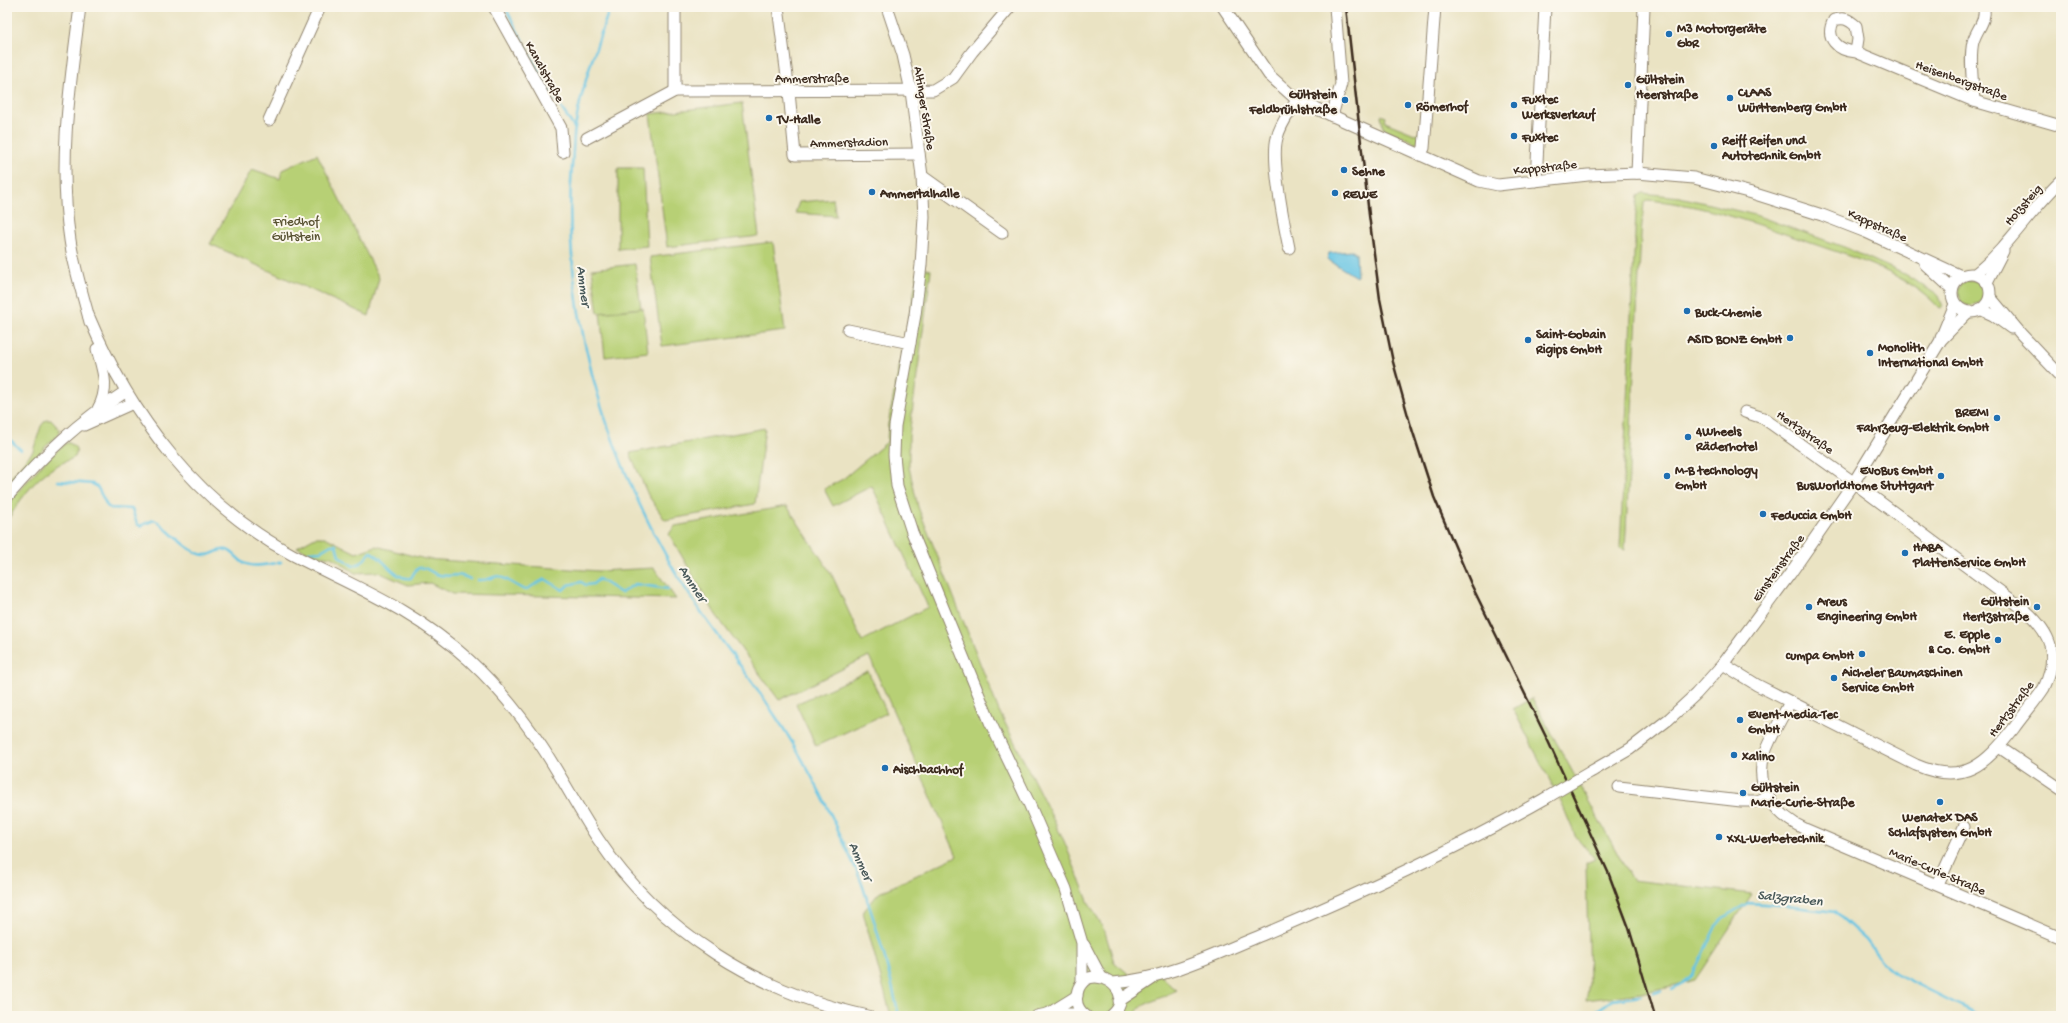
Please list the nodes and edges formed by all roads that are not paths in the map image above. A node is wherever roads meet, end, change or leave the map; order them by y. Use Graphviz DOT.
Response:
graph roads {
  1 [pos="80,7"];
  2 [pos="320,7"];
  3 [pos="494,7"];
  4 [pos="675,7"];
  5 [pos="778,7"];
  6 [pos="887,7"];
  7 [pos="1010,7"];
  8 [pos="1223,7"];
  9 [pos="1334,7"];
  10 [pos="1435,7"];
  11 [pos="1545,7"];
  12 [pos="1644,7"];
  13 [pos="1984,7"];
  14 [pos="1856,52"];
  15 [pos="675,91"];
  16 [pos="911,91"];
  17 [pos="789,92"];
  18 [pos="1297,100"];
  19 [pos="1974,101"];
  20 [pos="1332,116"];
  21 [pos="270,120"];
  22 [pos="2061,126"];
  23 [pos="587,138"];
  24 [pos="563,152"];
  25 [pos="919,154"];
  26 [pos="1420,155"];
  27 [pos="1637,173"];
  28 [pos="922,176"];
  29 [pos="1536,181"];
  30 [pos="2061,181"];
  31 [pos="1002,233"];
  32 [pos="2005,246"];
  33 [pos="1289,248"];
  34 [pos="1919,258"];
  35 [pos="1975,274"];
  36 [pos="1960,276"];
  37 [pos="1987,282"];
  38 [pos="1952,289"];
  39 [pos="1990,297"];
  40 [pos="1955,304"];
  41 [pos="1980,309"];
  42 [pos="1968,312"];
  43 [pos="89,317"];
  44 [pos="848,330"];
  45 [pos="2021,334"];
  46 [pos="1941,340"];
  47 [pos="910,342"];
  48 [pos="2061,376"];
  49 [pos="125,392"];
  50 [pos="133,403"];
  51 [pos="98,409"];
  52 [pos="1745,412"];
  53 [pos="78,428"];
  54 [pos="1854,482"];
  55 [pos="7,497"];
  56 [pos="1722,664"];
  57 [pos="1790,702"];
  58 [pos="1999,747"];
  59 [pos="1619,787"];
  60 [pos="2061,789"];
  61 [pos="1768,797"];
  62 [pos="1964,827"];
  63 [pos="1938,884"];
  64 [pos="2061,938"];
  65 [pos="1082,943"];
  66 [pos="1101,977"];
  67 [pos="1155,977"];
  68 [pos="1082,983"];
  69 [pos="1113,983"];
  70 [pos="1076,996"];
  71 [pos="1115,1011"];
  72 [pos="1042,1015"];
  73 [pos="1084,1015"];
  74 [pos="868,1016"];
  1 -- 43 [label="street"];
  2 -- 21 [label="street"];
  3 -- 24 [label="street, Kanalstraße"];
  4 -- 15 [label="street"];
  5 -- 17 [label="street"];
  6 -- 16 [label="street, Altinger Straße"];
  7 -- 16 [label="street, Ammerstraße"];
  8 -- 18 [label="street, Kappstraße"];
  9 -- 20 [label="street"];
  10 -- 26 [label="street"];
  11 -- 29 [label="street"];
  12 -- 27 [label="street"];
  13 -- 19 [label="street"];
  14 -- 19 [label="street, Heisenbergstraße"];
  15 -- 17 [label="street, Ammerstraße"];
  15 -- 23 [label="street, Ammerstraße"];
  16 -- 17 [label="street, Ammerstraße"];
  16 -- 25 [label="street, Altinger Straße"];
  17 -- 25 [label="street, Ammerstadion"];
  18 -- 20 [label="street, Kappstraße"];
  18 -- 33 [label="street"];
  19 -- 22 [label="street, Heisenbergstraße"];
  20 -- 26 [label="street, Kappstraße"];
  25 -- 28 [label="street, Altinger Straße"];
  26 -- 29 [label="street, Kappstraße"];
  27 -- 29 [label="street, Kappstraße"];
  27 -- 34 [label="street, Kappstraße"];
  28 -- 31 [label="street"];
  28 -- 47 [label="street, Altinger Straße"];
  30 -- 32 [label="street, Holzsteig"];
  32 -- 35 [label="street, Holzsteig"];
  32 -- 37 [label="street, Holzsteig"];
  34 -- 36 [label="street, Kappstraße"];
  34 -- 38 [label="street, Kappstraße"];
  35 -- 36 [label="street"];
  35 -- 37 [label="street"];
  36 -- 38 [label="street"];
  37 -- 39 [label="street"];
  38 -- 40 [label="street"];
  39 -- 41 [label="street"];
  39 -- 45 [label="street"];
  40 -- 42 [label="street"];
  40 -- 46 [label="street, Einsteinstraße"];
  41 -- 42 [label="street"];
  41 -- 45 [label="street"];
  42 -- 46 [label="street, Einsteinstraße"];
  43 -- 49 [label="street"];
  43 -- 51 [label="street"];
  44 -- 47 [label="street"];
  45 -- 48 [label="street"];
  46 -- 54 [label="street, Einsteinstraße"];
  47 -- 65 [label="street, Altinger Straße"];
  49 -- 50 [label="street"];
  49 -- 51 [label="street"];
  50 -- 53 [label="street"];
  50 -- 74 [label="street"];
  51 -- 53 [label="street"];
  52 -- 54 [label="street, Hertzstraße"];
  53 -- 55 [label="street"];
  54 -- 56 [label="street, Einsteinstraße"];
  54 -- 58 [label="street, Hertzstraße"];
  56 -- 57 [label="street, Hertzstraße"];
  56 -- 67 [label="street, Einsteinstraße, bridge"];
  57 -- 58 [label="street, Hertzstraße"];
  57 -- 61 [label="street, Marie-Curie-Straße"];
  58 -- 60 [label="street"];
  59 -- 61 [label="street"];
  61 -- 63 [label="street, Marie-Curie-Straße"];
  62 -- 63 [label="street"];
  63 -- 64 [label="street, Marie-Curie-Straße"];
  65 -- 66 [label="street"];
  65 -- 68 [label="street"];
  66 -- 68 [label="street"];
  66 -- 69 [label="street"];
  67 -- 69 [label="street"];
  67 -- 71 [label="street"];
  68 -- 70 [label="street"];
  69 -- 71 [label="street"];
  70 -- 72 [label="street"];
  70 -- 73 [label="street"];
  72 -- 73 [label="street"];
}
